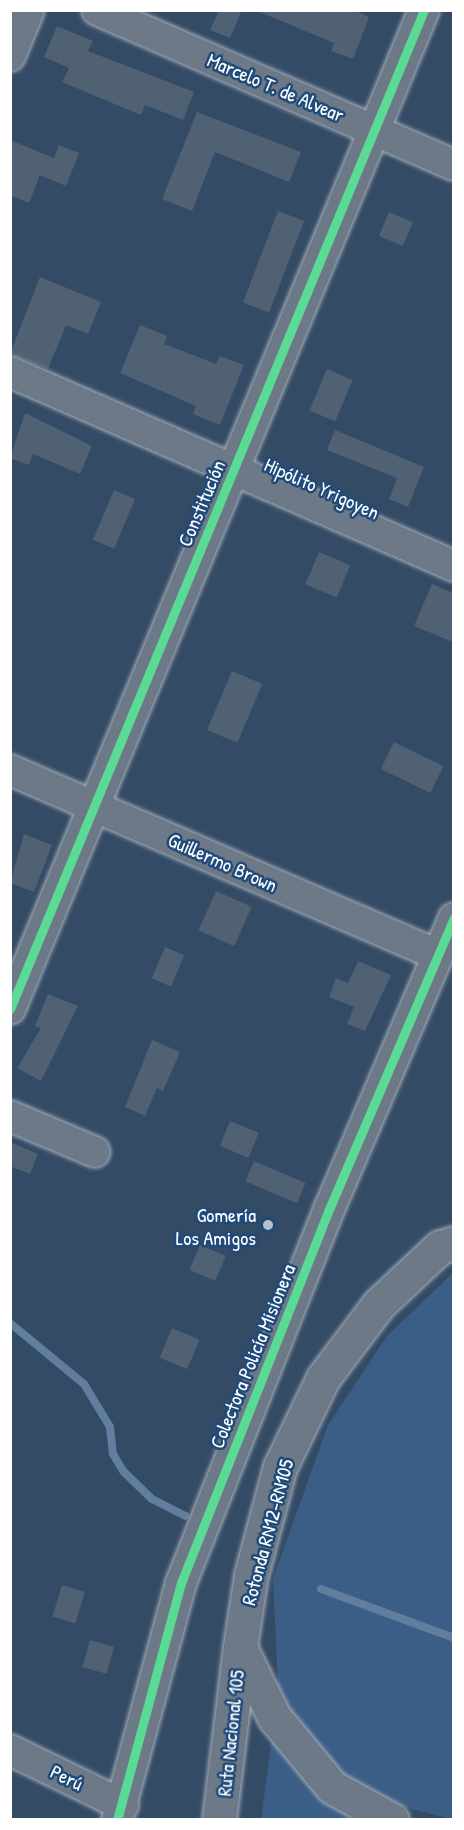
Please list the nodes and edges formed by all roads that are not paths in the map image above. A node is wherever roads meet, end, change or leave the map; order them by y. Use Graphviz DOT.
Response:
graph roads {
  1 [pos="29,10"];
  2 [pos="97,10"];
  3 [pos="424,10"];
  4 [pos="10,56"];
  5 [pos="375,130"];
  6 [pos="453,165"];
  7 [pos="10,372"];
  8 [pos="234,470"];
  9 [pos="453,566"];
  10 [pos="10,770"];
  11 [pos="95,806"];
  12 [pos="453,918"];
  13 [pos="436,954"];
  14 [pos="10,1009"];
  15 [pos="10,1116"];
  16 [pos="95,1152"];
  17 [pos="449,1240"];
  18 [pos="240,1647"];
  19 [pos="10,1750"];
  20 [pos="120,1812"];
  21 [pos="219,1820"];
  22 [pos="392,1820"];
  1 -- 4 [label="street"];
  2 -- 5 [label="street, Marcelo T. de Alvear"];
  3 -- 5 [label="street, Constitución"];
  5 -- 6 [label="street, Marcelo T. de Alvear"];
  5 -- 8 [label="street, Constitución"];
  7 -- 8 [label="street, Hipólito Yrigoyen"];
  8 -- 9 [label="street, Hipólito Yrigoyen"];
  8 -- 11 [label="street, Constitución"];
  10 -- 11 [label="street, Guillermo Brown"];
  11 -- 13 [label="street, Guillermo Brown"];
  11 -- 14 [label="street, Constitución"];
  12 -- 13 [label="street, Colectora Policía Misionera"];
  13 -- 20 [label="street, Colectora Policía Misionera"];
  15 -- 16 [label="street"];
  17 -- 18 [label="highway, Rotonda RN12-RN105"];
  18 -- 21 [label="highway, Ruta Nacional 105"];
  18 -- 22 [label="highway"];
  19 -- 20 [label="street, Perú"];
}
